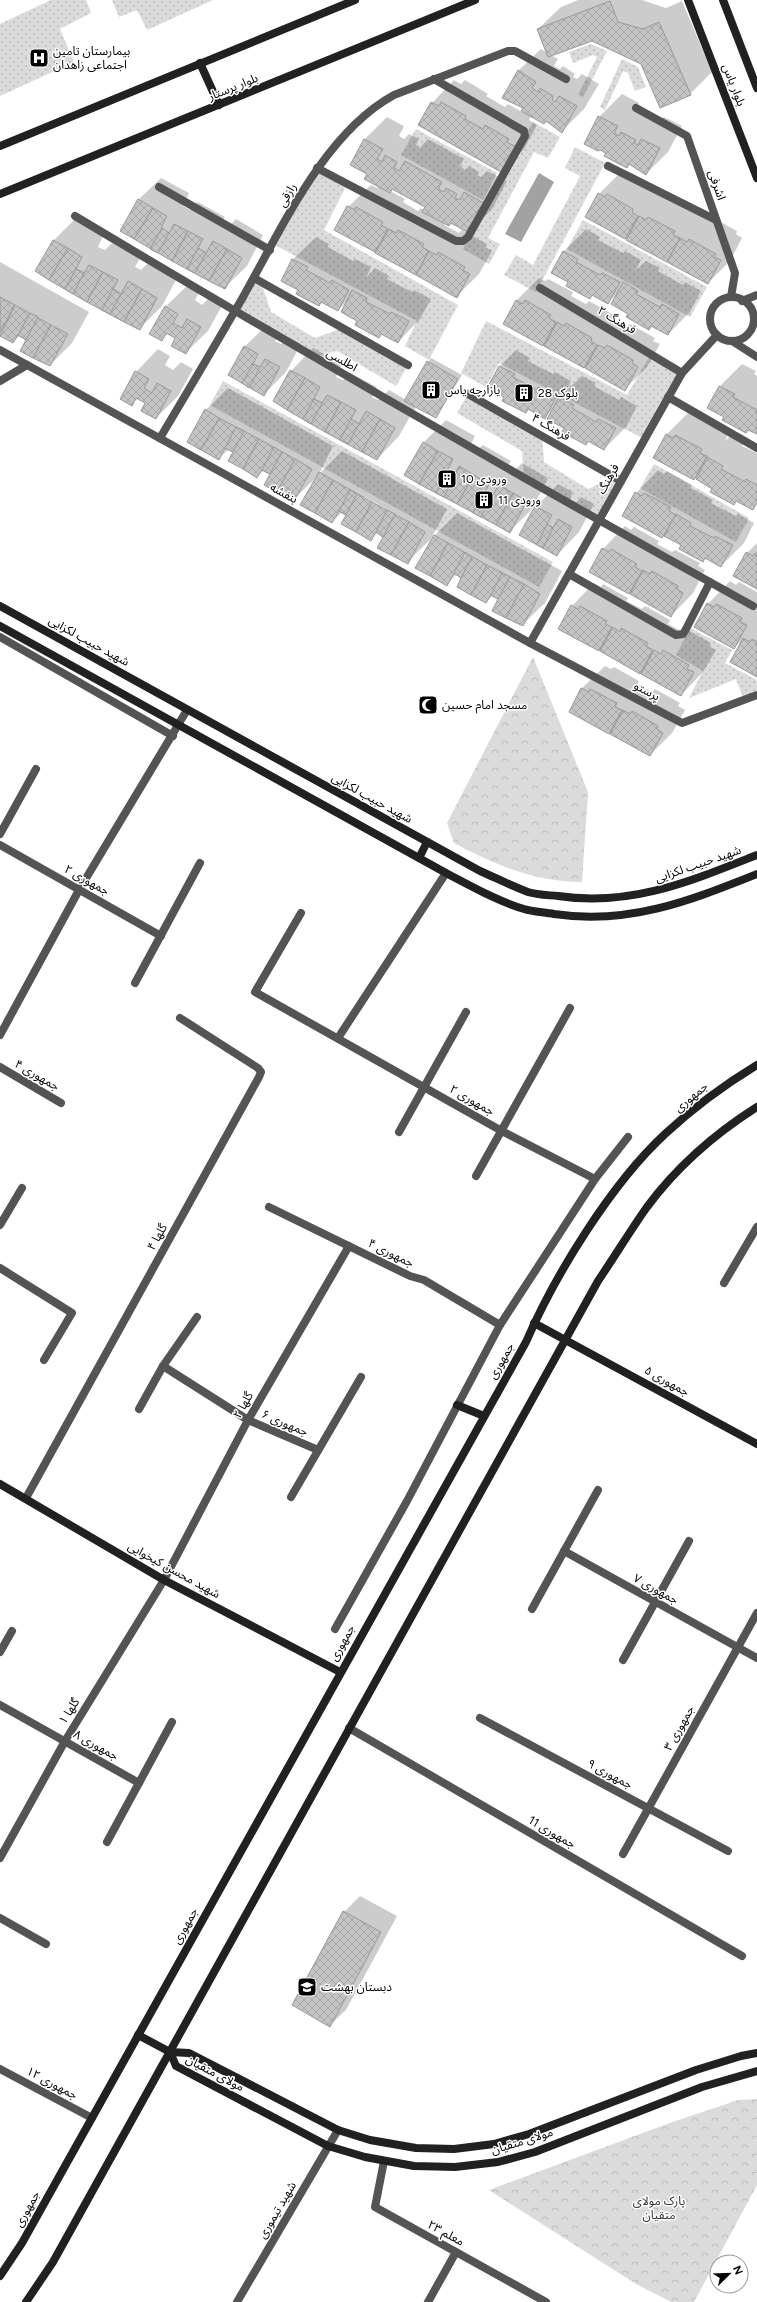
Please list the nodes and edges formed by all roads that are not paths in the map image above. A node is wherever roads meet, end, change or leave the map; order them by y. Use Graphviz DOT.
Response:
graph roads {
  1 [pos="355,0"];
  2 [pos="475,0"];
  3 [pos="688,0"];
  4 [pos="723,0"];
  5 [pos="200,64"];
  6 [pos="434,79"];
  7 [pos="566,79"];
  8 [pos="757,88"];
  9 [pos="219,105"];
  10 [pos="636,108"];
  11 [pos="0,146"];
  12 [pos="608,166"];
  13 [pos="317,168"];
  14 [pos="757,178"];
  15 [pos="159,187"];
  16 [pos="0,194"];
  17 [pos="75,216"];
  18 [pos="716,220"];
  19 [pos="270,250"];
  20 [pos="254,278"];
  21 [pos="540,288"];
  22 [pos="757,295"];
  23 [pos="731,297"];
  24 [pos="742,301"];
  25 [pos="234,312"];
  26 [pos="754,329"];
  27 [pos="717,336"];
  28 [pos="732,341"];
  29 [pos="0,350"];
  30 [pos="757,357"];
  31 [pos="27,365"];
  32 [pos="408,365"];
  33 [pos="682,373"];
  34 [pos="0,381"];
  35 [pos="468,394"];
  36 [pos="668,397"];
  37 [pos="160,438"];
  38 [pos="757,448"];
  39 [pos="621,481"];
  40 [pos="598,521"];
  41 [pos="568,574"];
  42 [pos="710,582"];
  43 [pos="0,606"];
  44 [pos="753,606"];
  45 [pos="0,626"];
  46 [pos="0,637"];
  47 [pos="530,643"];
  48 [pos="757,695"];
  49 [pos="187,710"];
  50 [pos="179,725"];
  51 [pos="173,736"];
  52 [pos="36,769"];
  53 [pos="0,834"];
  54 [pos="427,842"];
  55 [pos="0,845"];
  56 [pos="757,855"];
  57 [pos="419,858"];
  58 [pos="200,863"];
  59 [pos="446,873"];
  60 [pos="757,874"];
  61 [pos="79,890"];
  62 [pos="301,913"];
  63 [pos="161,936"];
  64 [pos="135,983"];
  65 [pos="570,1008"];
  66 [pos="466,1012"];
  67 [pos="180,1018"];
  68 [pos="0,1035"];
  69 [pos="338,1038"];
  70 [pos="757,1065"];
  71 [pos="0,1068"];
  72 [pos="423,1086"];
  73 [pos="62,1103"];
  74 [pos="757,1107"];
  75 [pos="500,1130"];
  76 [pos="399,1132"];
  77 [pos="628,1137"];
  78 [pos="476,1176"];
  79 [pos="595,1179"];
  80 [pos="22,1188"];
  81 [pos="269,1207"];
  82 [pos="0,1225"];
  83 [pos="757,1228"];
  84 [pos="349,1246"];
  85 [pos="0,1268"];
  86 [pos="724,1284"];
  87 [pos="197,1317"];
  88 [pos="534,1323"];
  89 [pos="500,1325"];
  90 [pos="566,1339"];
  91 [pos="44,1360"];
  92 [pos="163,1366"];
  93 [pos="361,1377"];
  94 [pos="457,1405"];
  95 [pos="139,1409"];
  96 [pos="484,1416"];
  97 [pos="248,1420"];
  98 [pos="757,1444"];
  99 [pos="318,1450"];
  100 [pos="0,1484"];
  101 [pos="598,1490"];
  102 [pos="291,1497"];
  103 [pos="26,1498"];
  104 [pos="689,1541"];
  105 [pos="564,1551"];
  106 [pos="164,1580"];
  107 [pos="655,1602"];
  108 [pos="532,1609"];
  109 [pos="757,1613"];
  110 [pos="335,1629"];
  111 [pos="12,1631"];
  112 [pos="738,1648"];
  113 [pos="0,1652"];
  114 [pos="757,1658"];
  115 [pos="623,1660"];
  116 [pos="340,1672"];
  117 [pos="0,1705"];
  118 [pos="480,1718"];
  119 [pos="172,1722"];
  120 [pos="350,1728"];
  121 [pos="65,1741"];
  122 [pos="139,1783"];
  123 [pos="648,1808"];
  124 [pos="107,1842"];
  125 [pos="728,1851"];
  126 [pos="623,1854"];
  127 [pos="0,1858"];
  128 [pos="0,1918"];
  129 [pos="46,1944"];
  130 [pos="742,1956"];
  131 [pos="138,2035"];
  132 [pos="170,2052"];
  133 [pos="757,2053"];
  134 [pos="0,2069"];
  135 [pos="757,2071"];
  136 [pos="92,2118"];
  137 [pos="338,2130"];
  138 [pos="328,2146"];
  139 [pos="384,2161"];
  140 [pos="456,2252"];
  141 [pos="0,2276"];
  142 [pos="26,2302"];
  143 [pos="237,2302"];
  144 [pos="428,2302"];
  145 [pos="546,2302"];
  1 -- 5 [label="main road"];
  2 -- 9 [label="main road, بلوار پرستار"];
  3 -- 14 [label="main road, بلوار یاس"];
  4 -- 8 [label="main road, بلوار یاس"];
  5 -- 9 [label="main road"];
  5 -- 11 [label="main road"];
  6 -- 7 [label="street, رازقی"];
  6 -- 13 [label="street, رازقی"];
  6 -- 13 [label="street"];
  9 -- 16 [label="main road, بلوار پرستار"];
  10 -- 18 [label="street, اشرفی"];
  12 -- 18 [label="street"];
  13 -- 19 [label="street, رازقی"];
  15 -- 19 [label="street"];
  17 -- 25 [label="street, اطلسی"];
  18 -- 23 [label="street, اشرفی"];
  19 -- 20 [label="street, رازقی"];
  20 -- 25 [label="street, رازقی"];
  20 -- 32 [label="street"];
  21 -- 33 [label="street, فرهنگ ۲"];
  22 -- 24 [label="street"];
  23 -- 24 [label="street"];
  23 -- 27 [label="street"];
  24 -- 26 [label="street"];
  25 -- 37 [label="street, رازقی"];
  25 -- 40 [label="street, اطلسی"];
  26 -- 28 [label="street"];
  27 -- 28 [label="street"];
  27 -- 33 [label="street, فرهنگ"];
  28 -- 30 [label="street"];
  29 -- 31 [label="street, بنفشه"];
  31 -- 34 [label="street"];
  31 -- 37 [label="street, بنفشه"];
  33 -- 36 [label="street, فرهنگ"];
  35 -- 39 [label="street, فرهنگ ۴"];
  36 -- 38 [label="street"];
  36 -- 39 [label="street, فرهنگ"];
  37 -- 47 [label="street, بنفشه"];
  39 -- 40 [label="street, فرهنگ"];
  40 -- 41 [label="street, فرهنگ"];
  40 -- 42 [label="street, اطلسی"];
  41 -- 42 [label="street"];
  41 -- 47 [label="street, فرهنگ"];
  42 -- 44 [label="street, اطلسی"];
  43 -- 49 [label="main road, شهید حبیب لکزایی"];
  45 -- 50 [label="main road"];
  46 -- 51 [label="street"];
  47 -- 48 [label="street, پرستو"];
  49 -- 50 [label="street"];
  49 -- 54 [label="main road, شهید حبیب لکزایی"];
  50 -- 51 [label="street"];
  50 -- 57 [label="main road"];
  51 -- 61 [label="street"];
  52 -- 53 [label="street"];
  54 -- 56 [label="main road, شهید حبیب لکزایی"];
  54 -- 57 [label="main road"];
  55 -- 61 [label="street, جمهوری ۲"];
  57 -- 59 [label="main road"];
  58 -- 63 [label="street"];
  59 -- 60 [label="main road"];
  59 -- 69 [label="street"];
  61 -- 63 [label="street, جمهوری ۲"];
  61 -- 68 [label="street"];
  62 -- 69 [label="street, جمهوری ۲"];
  63 -- 64 [label="street"];
  65 -- 75 [label="street"];
  66 -- 72 [label="street"];
  67 -- 103 [label="street, گلها ۴"];
  69 -- 72 [label="street, جمهوری ۲"];
  70 -- 88 [label="main road, جمهوری"];
  71 -- 73 [label="street, جمهوری ۴"];
  72 -- 75 [label="street, جمهوری ۲"];
  72 -- 76 [label="street"];
  74 -- 90 [label="main road"];
  75 -- 78 [label="street"];
  75 -- 79 [label="street, جمهوری ۲"];
  77 -- 79 [label="street"];
  79 -- 89 [label="street"];
  80 -- 82 [label="street"];
  81 -- 84 [label="street, جمهوری ۴"];
  83 -- 86 [label="street"];
  84 -- 89 [label="street, جمهوری ۴"];
  84 -- 97 [label="street, گلها ۲"];
  85 -- 91 [label="street"];
  87 -- 92 [label="street"];
  88 -- 90 [label="main road, جمهوری ۵"];
  88 -- 96 [label="main road, جمهوری"];
  89 -- 94 [label="street"];
  90 -- 98 [label="main road, جمهوری ۵"];
  90 -- 120 [label="main road"];
  92 -- 95 [label="street"];
  92 -- 97 [label="street, جمهوری ۶"];
  93 -- 99 [label="street"];
  94 -- 96 [label="main road"];
  94 -- 110 [label="street"];
  96 -- 116 [label="main road, جمهوری"];
  97 -- 99 [label="street, جمهوری ۶"];
  97 -- 106 [label="street, گلها ۲"];
  99 -- 102 [label="street"];
  100 -- 103 [label="main road, شهید محسن کیخوایی"];
  101 -- 105 [label="street"];
  103 -- 106 [label="main road, شهید محسن کیخوایی"];
  104 -- 107 [label="street"];
  105 -- 107 [label="street, جمهوری ۷"];
  105 -- 108 [label="street"];
  106 -- 116 [label="main road, شهید محسن کیخوایی"];
  106 -- 121 [label="street, گلها ۱"];
  107 -- 112 [label="street, جمهوری ۷"];
  107 -- 115 [label="street"];
  109 -- 112 [label="street, جمهوری ۳"];
  111 -- 113 [label="street"];
  112 -- 114 [label="street, جمهوری ۷"];
  112 -- 123 [label="street, جمهوری ۳"];
  116 -- 131 [label="main road, جمهوری"];
  117 -- 121 [label="street, جمهوری ۸"];
  118 -- 123 [label="street, جمهوری ۹"];
  119 -- 122 [label="street"];
  120 -- 130 [label="street, جمهوری 11"];
  120 -- 132 [label="main road"];
  121 -- 122 [label="street, جمهوری ۸"];
  121 -- 127 [label="street, گلها ۱"];
  122 -- 124 [label="street"];
  123 -- 125 [label="street, جمهوری ۹"];
  123 -- 126 [label="street, جمهوری ۳"];
  128 -- 129 [label="street"];
  131 -- 132 [label="main road"];
  131 -- 136 [label="main road, جمهوری"];
  132 -- 137 [label="main road, مولای متقیان"];
  132 -- 138 [label="main road, مولای متقیان"];
  132 -- 142 [label="main road"];
  133 -- 137 [label="main road, مولای متقیان"];
  134 -- 136 [label="street, جمهوری ۱۲"];
  135 -- 139 [label="main road, مولای متقیان"];
  136 -- 141 [label="main road, جمهوری"];
  137 -- 138 [label="street, شهید تیموری"];
  138 -- 139 [label="main road, مولای متقیان"];
  138 -- 143 [label="street, شهید تیموری"];
  139 -- 140 [label="street, معلم ۲۳"];
  140 -- 144 [label="street"];
  140 -- 145 [label="street, معلم ۲۳"];
}
